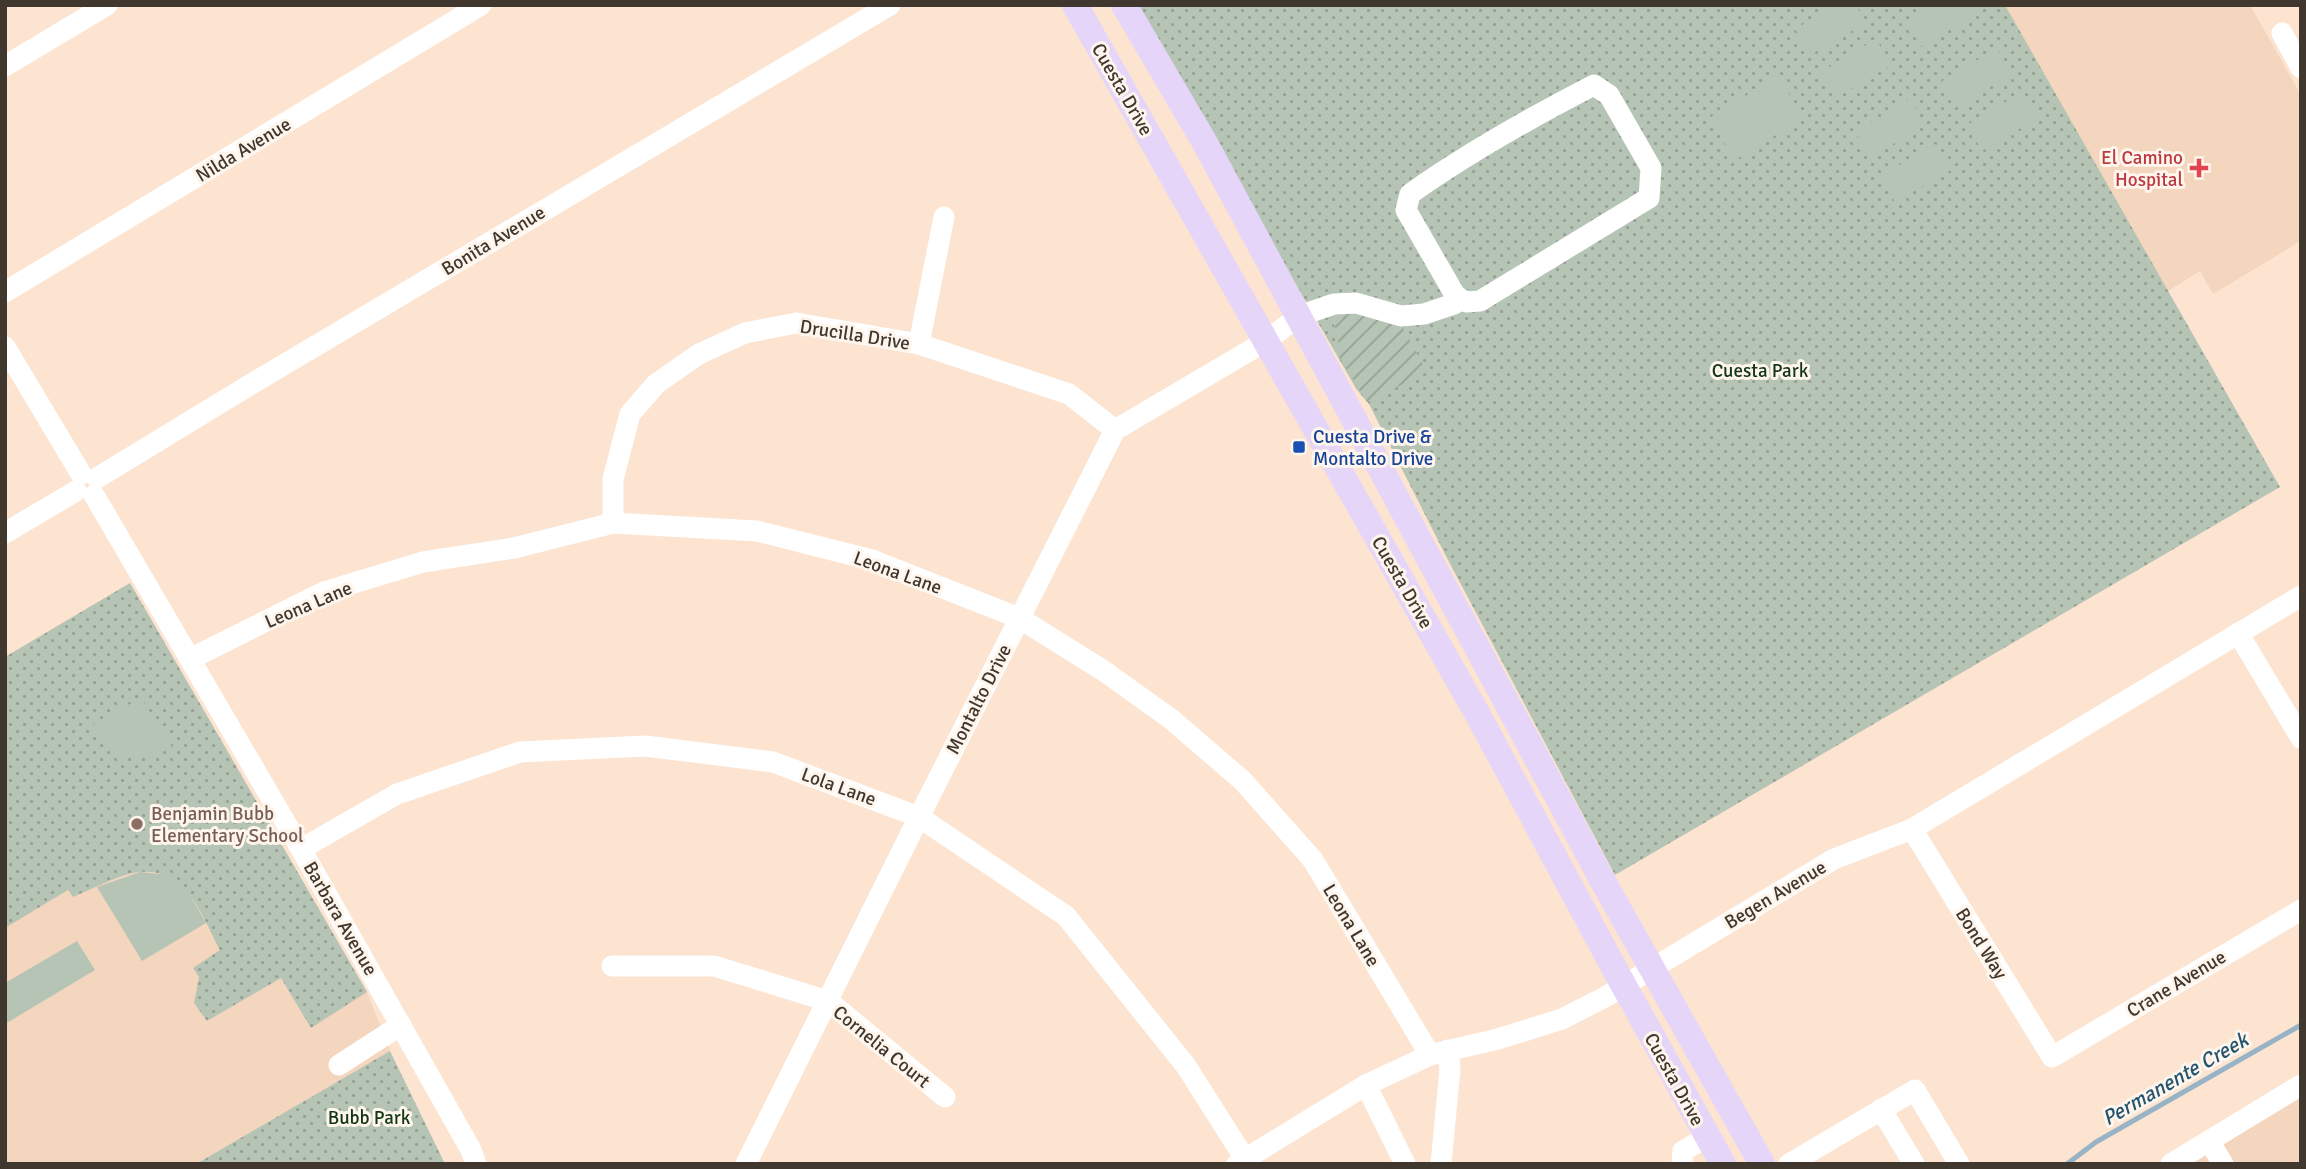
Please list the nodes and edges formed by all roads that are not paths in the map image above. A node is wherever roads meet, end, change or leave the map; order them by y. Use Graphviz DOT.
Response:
graph roads {
  1 [pos="107,5"];
  2 [pos="481,5"];
  3 [pos="890,5"];
  4 [pos="1075,5"];
  5 [pos="1124,5"];
  6 [pos="2281,33"];
  7 [pos="5,66"];
  8 [pos="2301,68"];
  9 [pos="944,217"];
  10 [pos="5,292"];
  11 [pos="1455,295"];
  12 [pos="1299,316"];
  13 [pos="1266,341"];
  14 [pos="919,344"];
  15 [pos="5,347"];
  16 [pos="1115,430"];
  17 [pos="87,484"];
  18 [pos="613,523"];
  19 [pos="5,533"];
  20 [pos="2301,596"];
  21 [pos="1018,618"];
  22 [pos="2238,633"];
  23 [pos="190,659"];
  24 [pos="2301,738"];
  25 [pos="919,817"];
  26 [pos="1912,828"];
  27 [pos="301,849"];
  28 [pos="2301,910"];
  29 [pos="612,966"];
  30 [pos="1651,970"];
  31 [pos="1625,986"];
  32 [pos="828,1001"];
  33 [pos="401,1025"];
  34 [pos="1439,1052"];
  35 [pos="2052,1057"];
  36 [pos="339,1065"];
  37 [pos="2301,1085"];
  38 [pos="1366,1086"];
  39 [pos="945,1097"];
  40 [pos="1881,1109"];
  41 [pos="1707,1138"];
  42 [pos="2209,1141"];
  43 [pos="1241,1161"];
  44 [pos="476,1164"];
  45 [pos="746,1164"];
  46 [pos="1405,1164"];
  47 [pos="1441,1164"];
  48 [pos="1682,1164"];
  49 [pos="1723,1164"];
  50 [pos="1762,1164"];
  51 [pos="1789,1164"];
  52 [pos="1914,1164"];
  53 [pos="1959,1164"];
  54 [pos="2171,1164"];
  55 [pos="2223,1164"];
  1 -- 7 [label="street"];
  2 -- 10 [label="street, Nilda Avenue"];
  3 -- 17 [label="street, Bonita Avenue"];
  4 -- 13 [label="main road, Cuesta Drive"];
  5 -- 12 [label="main road, Cuesta Drive"];
  6 -- 8 [label="street"];
  9 -- 14 [label="street"];
  11 -- 11 [label="street"];
  11 -- 12 [label="street"];
  12 -- 13 [label="street"];
  12 -- 30 [label="main road, Cuesta Drive"];
  13 -- 16 [label="street"];
  13 -- 31 [label="main road, Cuesta Drive"];
  14 -- 16 [label="street, Drucilla Drive"];
  14 -- 18 [label="street, Drucilla Drive"];
  15 -- 17 [label="street, Barbara Avenue"];
  16 -- 21 [label="street, Montalto Drive"];
  17 -- 19 [label="street, Bonita Avenue"];
  17 -- 23 [label="street, Barbara Avenue"];
  18 -- 21 [label="street, Leona Lane"];
  18 -- 23 [label="street, Leona Lane"];
  20 -- 22 [label="street, Begen Avenue"];
  21 -- 25 [label="street, Montalto Drive"];
  21 -- 34 [label="street, Leona Lane"];
  22 -- 24 [label="street"];
  22 -- 26 [label="street, Begen Avenue"];
  23 -- 27 [label="street, Barbara Avenue"];
  25 -- 27 [label="street, Lola Lane"];
  25 -- 32 [label="street, Montalto Drive"];
  25 -- 43 [label="street, Lola Lane"];
  26 -- 30 [label="street, Begen Avenue"];
  26 -- 35 [label="street, Bond Way"];
  27 -- 33 [label="street, Barbara Avenue"];
  28 -- 35 [label="street, Crane Avenue"];
  29 -- 32 [label="street, Cornelia Court"];
  30 -- 31 [label="street, Begen Avenue"];
  30 -- 50 [label="main road, Cuesta Drive"];
  31 -- 34 [label="street, Begen Avenue"];
  31 -- 41 [label="main road, Cuesta Drive"];
  32 -- 39 [label="street, Cornelia Court"];
  32 -- 45 [label="street, Montalto Drive"];
  33 -- 36 [label="street"];
  33 -- 44 [label="street, Barbara Avenue"];
  34 -- 38 [label="street, Begen Avenue"];
  34 -- 47 [label="street"];
  37 -- 42 [label="street"];
  38 -- 43 [label="street, Begen Avenue"];
  38 -- 46 [label="street"];
  40 -- 51 [label="street"];
  40 -- 52 [label="street"];
  40 -- 53 [label="street"];
  41 -- 48 [label="street"];
  41 -- 49 [label="main road, Cuesta Drive"];
  42 -- 54 [label="street"];
  42 -- 55 [label="street"];
}
